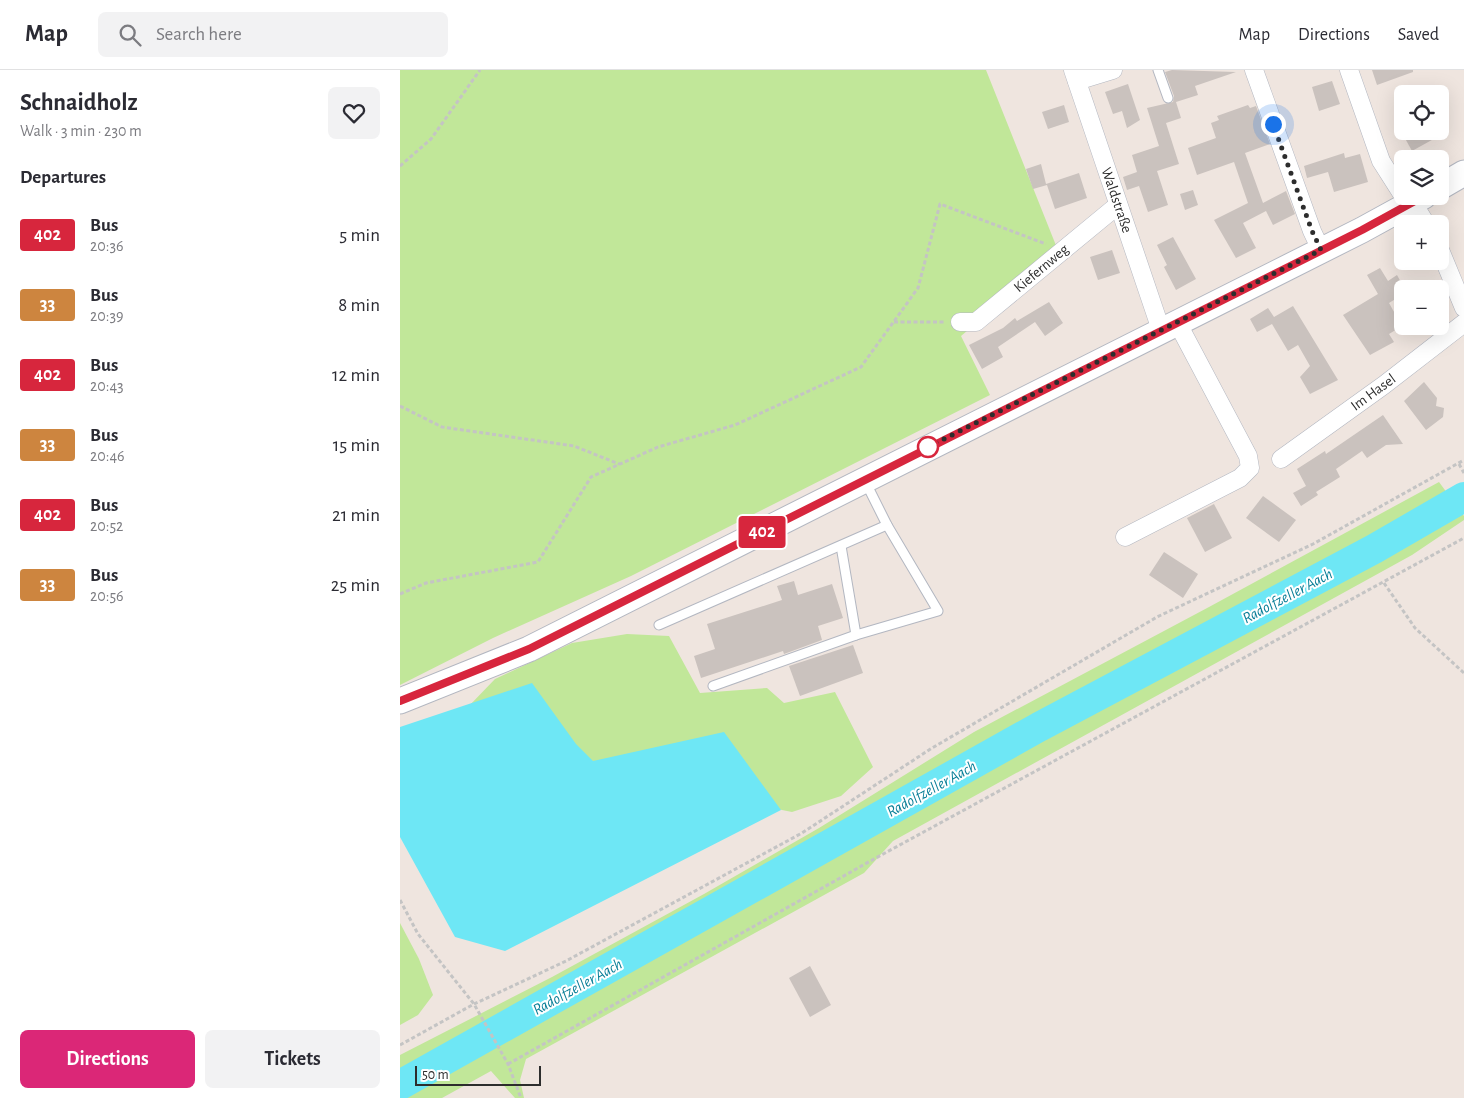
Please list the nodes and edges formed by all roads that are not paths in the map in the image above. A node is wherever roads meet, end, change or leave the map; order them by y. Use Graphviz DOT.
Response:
graph roads {
  1 [pos="1113,70"];
  2 [pos="1158,70"];
  3 [pos="1254,70"];
  4 [pos="1349,70"];
  5 [pos="1075,76"];
  6 [pos="1168,98"];
  7 [pos="1464,174"];
  8 [pos="1394,177"];
  9 [pos="1449,182"];
  10 [pos="1118,205"];
  11 [pos="1397,205"];
  12 [pos="1321,250"];
  13 [pos="1448,270"];
  14 [pos="1464,308"];
  15 [pos="960,322"];
  16 [pos="1464,323"];
  17 [pos="1169,326"];
  18 [pos="1281,459"];
  19 [pos="865,480"];
  20 [pos="887,525"];
  21 [pos="1125,537"];
  22 [pos="841,546"];
  23 [pos="659,625"];
  24 [pos="856,635"];
  25 [pos="713,686"];
  26 [pos="400,701"];
  1 -- 5 [label="street"];
  2 -- 6 [label="lane"];
  3 -- 12 [label="street"];
  4 -- 8 [label="street"];
  5 -- 10 [label="street, Waldstraße"];
  7 -- 9 [label="main road"];
  10 -- 15 [label="street, Kiefernweg"];
  10 -- 17 [label="street, Waldstraße"];
  11 -- 12 [label="main road"];
  12 -- 17 [label="main road"];
  13 -- 14 [label="street"];
  16 -- 18 [label="street, Im Hasel"];
  17 -- 19 [label="main road"];
  17 -- 21 [label="street, Waldstraße"];
  19 -- 20 [label="lane"];
  19 -- 26 [label="main road"];
  20 -- 22 [label="lane"];
  20 -- 24 [label="lane"];
  22 -- 23 [label="lane"];
  22 -- 24 [label="lane"];
  24 -- 25 [label="lane"];
}
